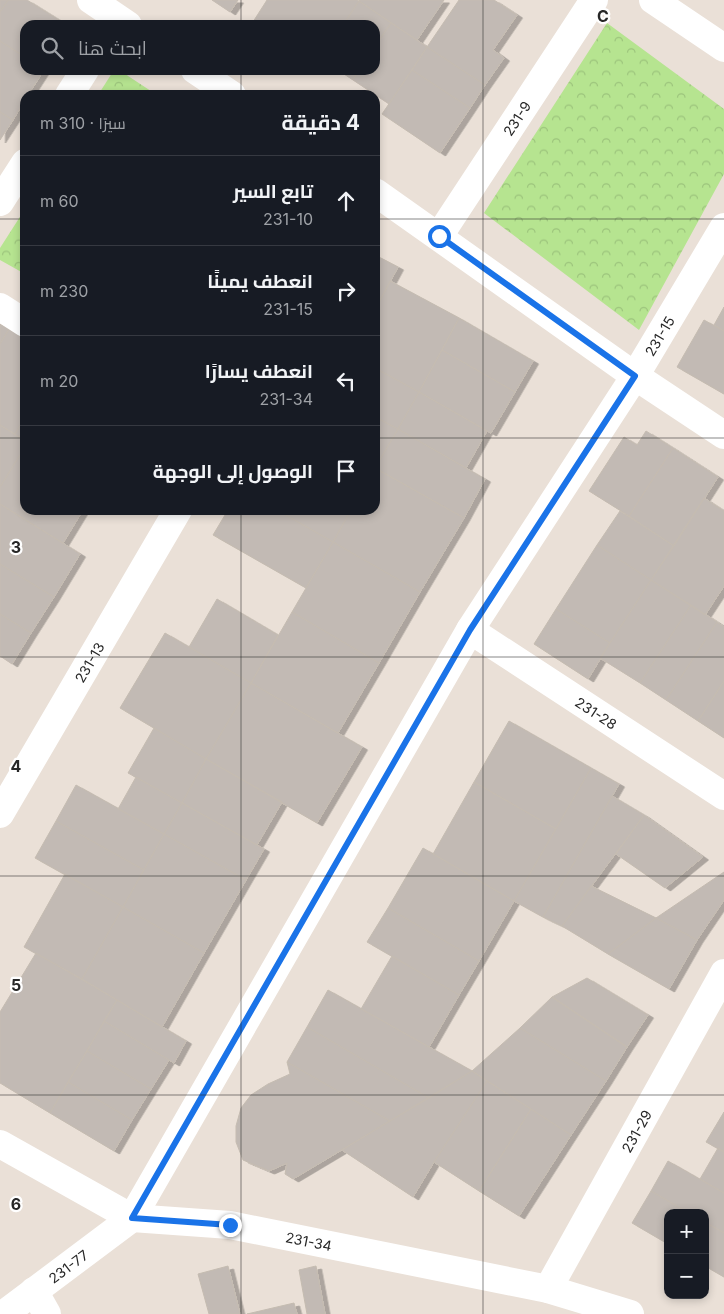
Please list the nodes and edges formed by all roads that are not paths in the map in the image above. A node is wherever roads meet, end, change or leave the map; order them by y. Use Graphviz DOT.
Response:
graph roads {
  1 [pos="91,0"];
  2 [pos="594,0"];
  3 [pos="653,0"];
  4 [pos="116,20"];
  5 [pos="724,48"];
  6 [pos="82,75"];
  7 [pos="202,75"];
  8 [pos="72,90"];
  9 [pos="224,90"];
  10 [pos="20,171"];
  11 [pos="380,195"];
  12 [pos="0,202"];
  13 [pos="724,227"];
  14 [pos="439,236"];
  15 [pos="0,307"];
  16 [pos="20,320"];
  17 [pos="635,376"];
  18 [pos="724,435"];
  19 [pos="175,515"];
  20 [pos="470,630"];
  21 [pos="724,796"];
  22 [pos="0,814"];
  23 [pos="724,973"];
  24 [pos="0,1144"];
  25 [pos="132,1218"];
  26 [pos="548,1289"];
  27 [pos="41,1303"];
  28 [pos="4,1314"];
  29 [pos="630,1314"];
  1 -- 4 [label="street"];
  2 -- 14 [label="street, 231-9"];
  3 -- 5 [label="street"];
  6 -- 8 [label="street"];
  7 -- 9 [label="street"];
  10 -- 12 [label="street"];
  11 -- 14 [label="street"];
  13 -- 17 [label="street, 231-15"];
  14 -- 17 [label="street"];
  15 -- 16 [label="street"];
  17 -- 18 [label="street"];
  17 -- 20 [label="street, 231-15"];
  19 -- 22 [label="street, 231-13"];
  20 -- 21 [label="street, 231-28"];
  20 -- 25 [label="street, 231-15"];
  23 -- 26 [label="street, 231-29"];
  24 -- 25 [label="street, 231-34"];
  25 -- 26 [label="street, 231-34"];
  25 -- 27 [label="street, 231-77"];
  26 -- 29 [label="street, 231-34"];
  27 -- 28 [label="street, 231-77"];
}
